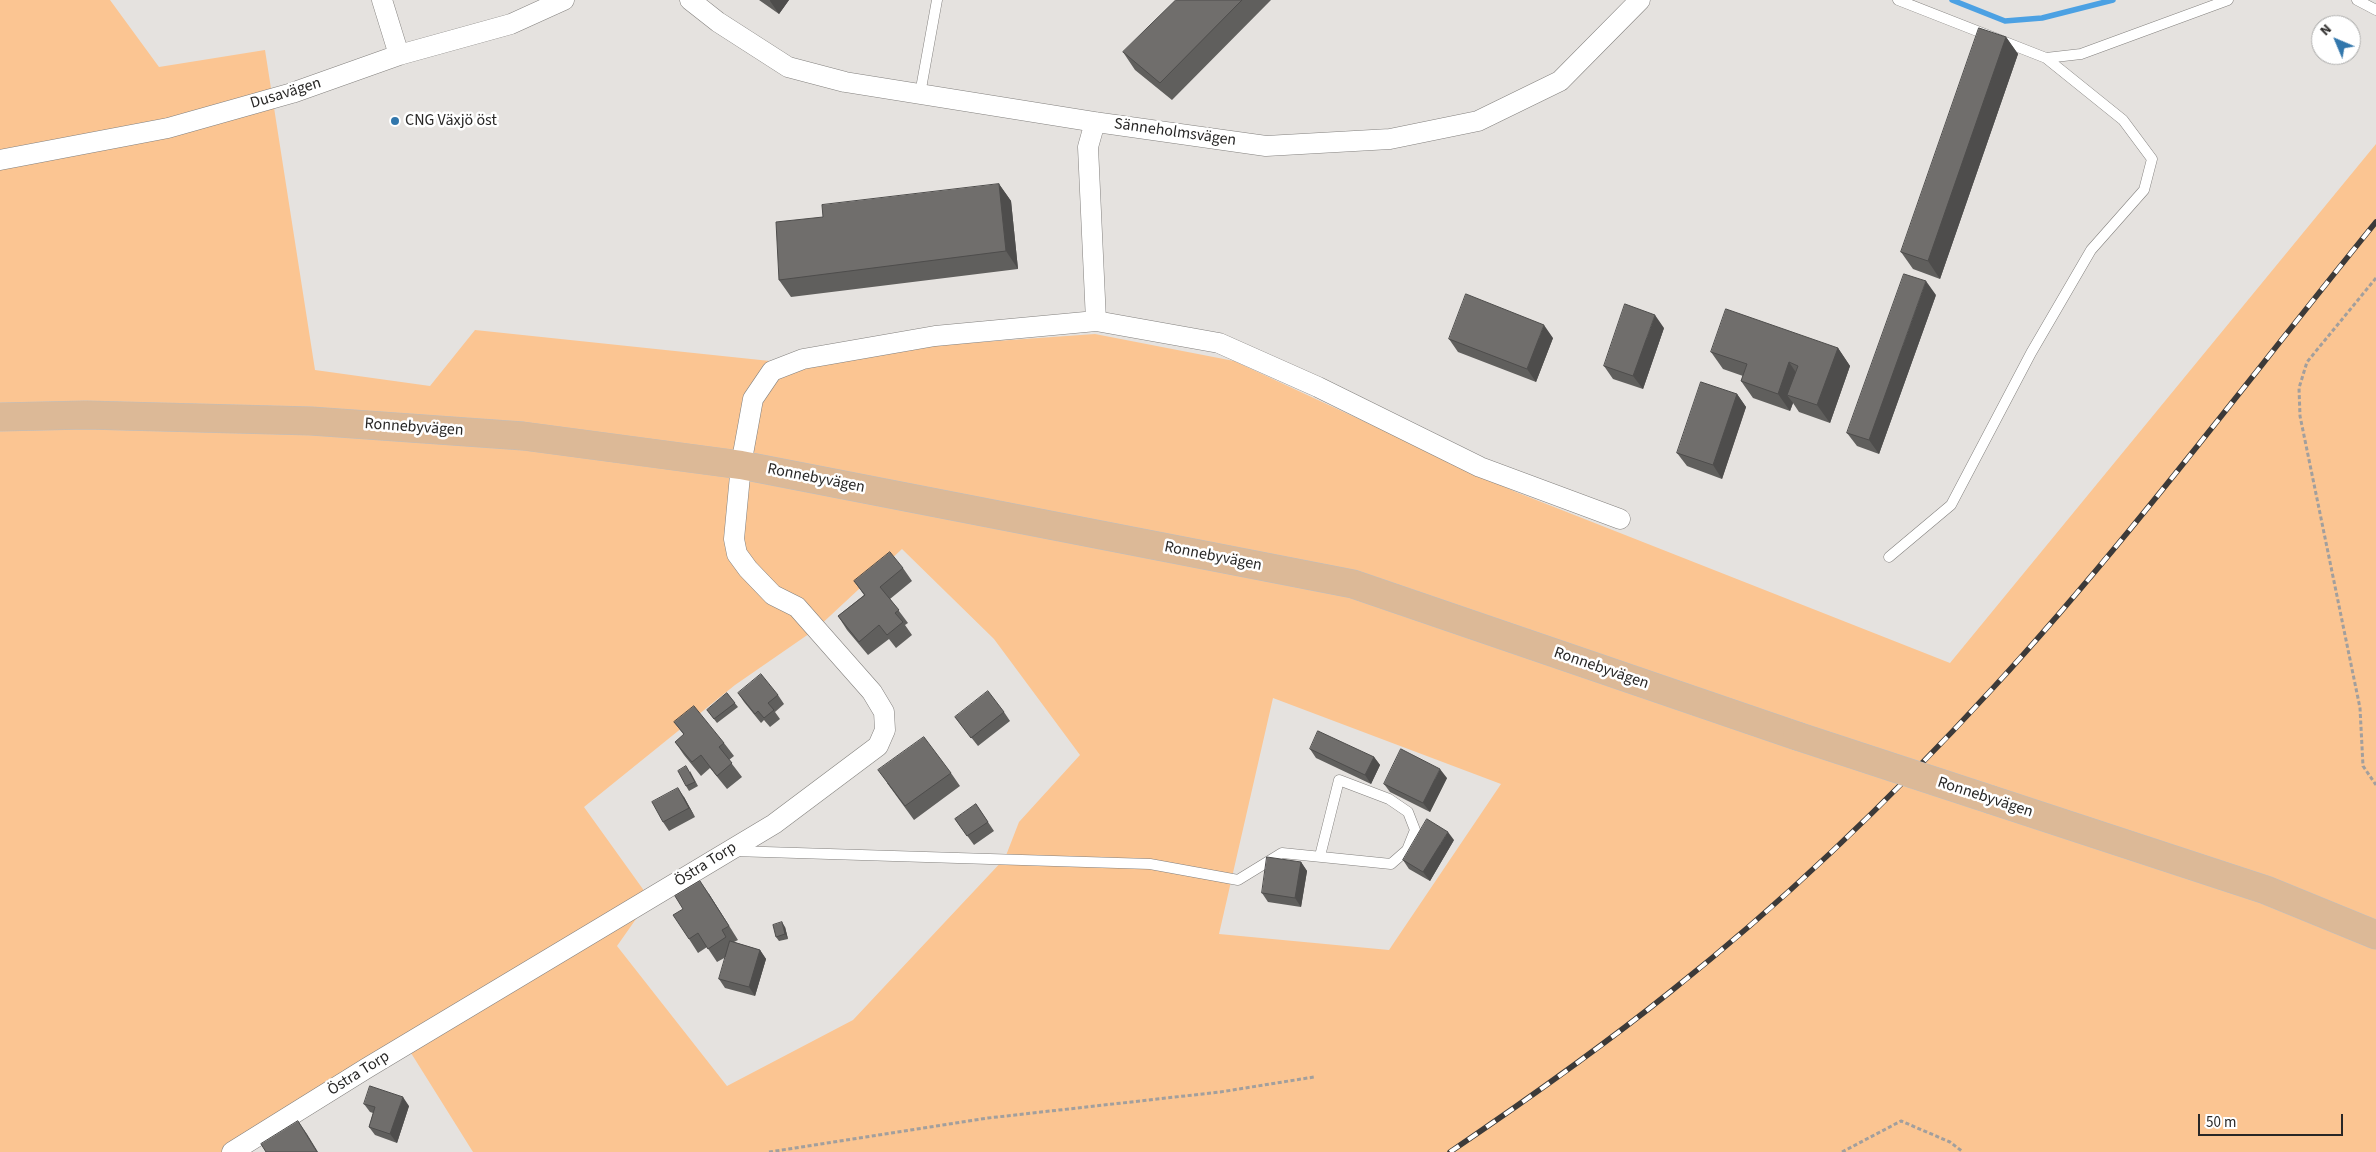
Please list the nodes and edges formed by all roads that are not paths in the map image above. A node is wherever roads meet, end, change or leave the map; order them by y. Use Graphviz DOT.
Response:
graph roads {
  1 [pos="382,0"];
  2 [pos="564,0"];
  3 [pos="690,0"];
  4 [pos="937,0"];
  5 [pos="1640,0"];
  6 [pos="1898,0"];
  7 [pos="2228,0"];
  8 [pos="2357,0"];
  9 [pos="2376,10"];
  10 [pos="399,55"];
  11 [pos="2046,58"];
  12 [pos="920,94"];
  13 [pos="1095,122"];
  14 [pos="0,160"];
  15 [pos="1096,321"];
  16 [pos="0,417"];
  17 [pos="741,465"];
  18 [pos="1620,519"];
  19 [pos="1889,557"];
  20 [pos="727,851"];
  21 [pos="1320,856"];
  22 [pos="2376,935"];
  23 [pos="232,1152"];
  1 -- 10 [label="street"];
  2 -- 10 [label="street, Dusavägen"];
  3 -- 12 [label="street, Sänneholmsvägen"];
  4 -- 12 [label="lane"];
  5 -- 13 [label="street, Sänneholmsvägen"];
  6 -- 11 [label="lane"];
  7 -- 11 [label="lane"];
  8 -- 9 [label="lane"];
  10 -- 14 [label="street, Dusavägen"];
  11 -- 19 [label="lane"];
  12 -- 13 [label="street, Sänneholmsvägen"];
  13 -- 15 [label="street"];
  15 -- 17 [label="street, Östra Torp"];
  15 -- 18 [label="street, Östra Torp"];
  16 -- 17 [label="main road, Ronnebyvägen"];
  17 -- 20 [label="street, Östra Torp"];
  17 -- 22 [label="main road, Ronnebyvägen, bridge"];
  20 -- 21 [label="lane"];
  20 -- 23 [label="street, Östra Torp"];
  21 -- 21 [label="lane"];
}
